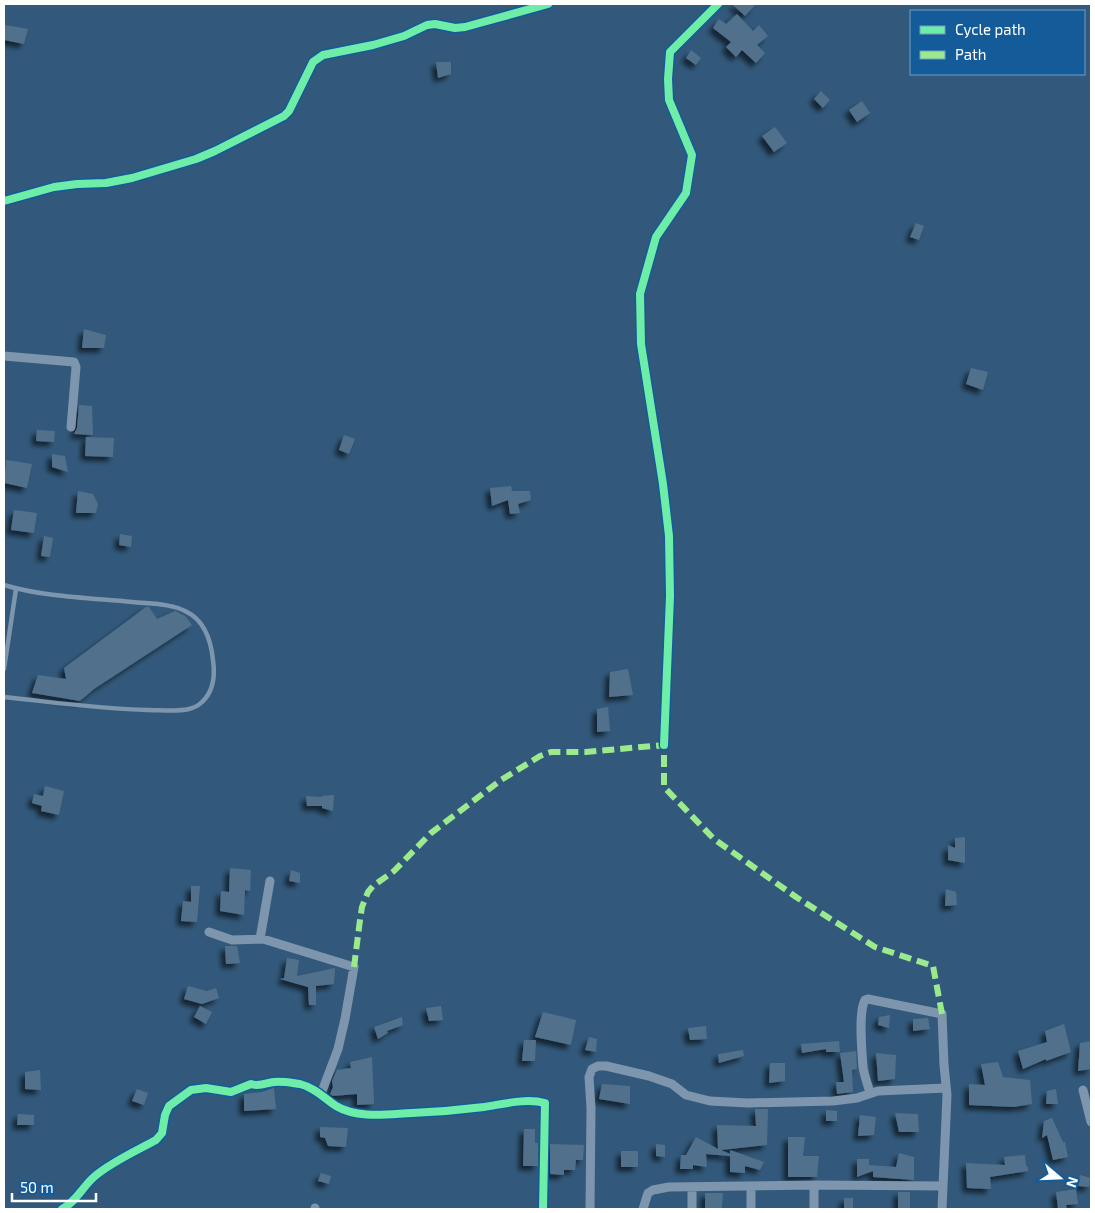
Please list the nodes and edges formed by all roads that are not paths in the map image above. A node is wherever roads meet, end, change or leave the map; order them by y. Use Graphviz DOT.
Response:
graph roads {
  1 [pos="548,4"];
  2 [pos="718,4"];
  3 [pos="4,201"];
  4 [pos="4,356"];
  5 [pos="71,428"];
  6 [pos="4,585"];
  7 [pos="16,589"];
  8 [pos="4,669"];
  9 [pos="4,697"];
  10 [pos="664,745"];
  11 [pos="270,881"];
  12 [pos="209,932"];
  13 [pos="260,939"];
  14 [pos="946,1088"];
  15 [pos="1084,1090"];
  16 [pos="870,1093"];
  17 [pos="321,1094"];
  18 [pos="1091,1122"];
  19 [pos="814,1185"];
  20 [pos="943,1186"];
  21 [pos="692,1187"];
  22 [pos="751,1187"];
  23 [pos="62,1209"];
  24 [pos="543,1209"];
  25 [pos="590,1209"];
  26 [pos="643,1209"];
  27 [pos="692,1209"];
  28 [pos="751,1209"];
  29 [pos="814,1209"];
  30 [pos="942,1209"];
  1 -- 3 [label="street"];
  2 -- 10 [label="street"];
  4 -- 5 [label="street"];
  6 -- 7 [label="lane"];
  7 -- 8 [label="lane"];
  7 -- 9 [label="lane"];
  11 -- 13 [label="street"];
  12 -- 13 [label="street"];
  13 -- 17 [label="street"];
  14 -- 16 [label="street"];
  14 -- 16 [label="street"];
  14 -- 20 [label="street"];
  15 -- 18 [label="street"];
  16 -- 25 [label="street"];
  17 -- 23 [label="street"];
  17 -- 24 [label="street"];
  19 -- 20 [label="street"];
  19 -- 22 [label="street"];
  19 -- 29 [label="street"];
  20 -- 30 [label="street"];
  21 -- 22 [label="street"];
  21 -- 26 [label="street"];
  21 -- 27 [label="street"];
  22 -- 28 [label="street"];
}
